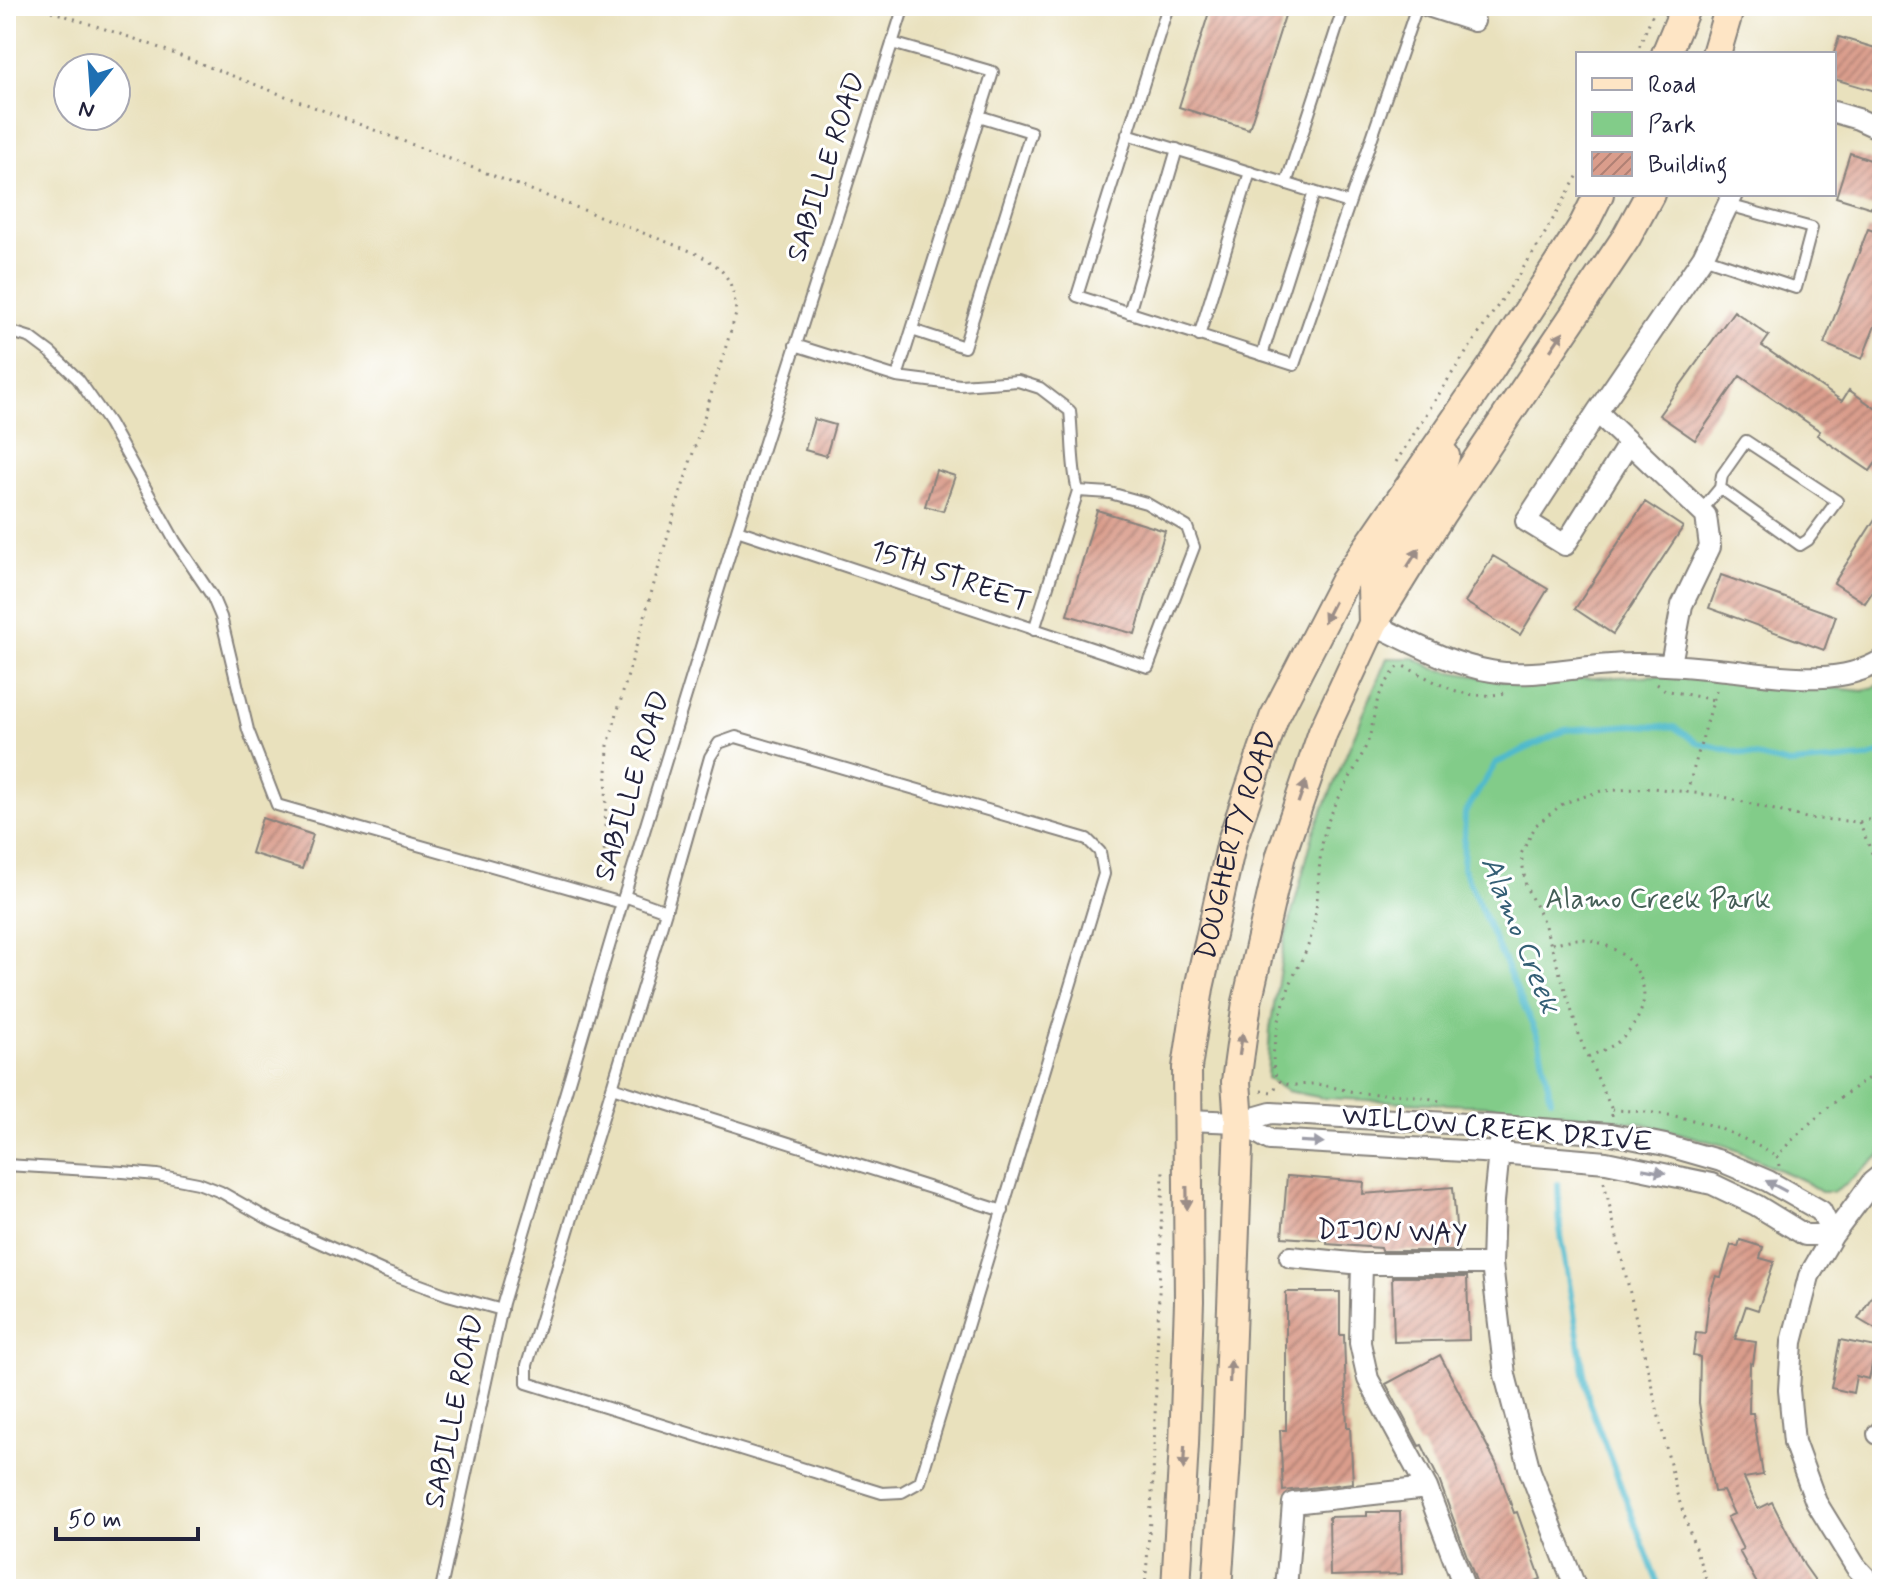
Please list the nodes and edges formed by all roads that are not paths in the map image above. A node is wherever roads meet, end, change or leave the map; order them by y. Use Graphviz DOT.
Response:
graph roads {
  1 [pos="904,6"];
  2 [pos="1168,6"];
  3 [pos="1344,6"];
  4 [pos="1417,6"];
  5 [pos="1428,6"];
  6 [pos="1686,6"];
  7 [pos="1730,6"];
  8 [pos="1474,21"];
  9 [pos="892,43"];
  10 [pos="1667,52"];
  11 [pos="1717,52"];
  12 [pos="1836,113"];
  13 [pos="979,116"];
  14 [pos="1882,130"];
  15 [pos="1127,134"];
  16 [pos="1177,149"];
  17 [pos="1250,172"];
  18 [pos="1286,184"];
  19 [pos="1314,192"];
  20 [pos="1598,196"];
  21 [pos="1649,196"];
  22 [pos="1731,200"];
  23 [pos="1349,203"];
  24 [pos="1703,257"];
  25 [pos="1129,313"];
  26 [pos="6,330"];
  27 [pos="912,330"];
  28 [pos="1199,336"];
  29 [pos="795,345"];
  30 [pos="1262,355"];
  31 [pos="897,377"];
  32 [pos="1597,412"];
  33 [pos="1454,420"];
  34 [pos="1629,443"];
  35 [pos="1720,488"];
  36 [pos="1078,491"];
  37 [pos="1701,511"];
  38 [pos="737,530"];
  39 [pos="1373,624"];
  40 [pos="1034,630"];
  41 [pos="1882,660"];
  42 [pos="1664,671"];
  43 [pos="623,900"];
  44 [pos="666,911"];
  45 [pos="612,1087"];
  46 [pos="1187,1120"];
  47 [pos="1239,1122"];
  48 [pos="1501,1126"];
  49 [pos="1499,1153"];
  50 [pos="6,1165"];
  51 [pos="1882,1174"];
  52 [pos="1003,1211"];
  53 [pos="1833,1235"];
  54 [pos="1290,1257"];
  55 [pos="1362,1264"];
  56 [pos="1492,1264"];
  57 [pos="502,1310"];
  58 [pos="1427,1488"];
  59 [pos="1570,1587"];
  60 [pos="441,1589"];
  61 [pos="1176,1589"];
  62 [pos="1217,1589"];
  63 [pos="1286,1589"];
  64 [pos="1465,1589"];
  65 [pos="1877,1589"];
  1 -- 9 [label="lane, SABILLE ROAD"];
  2 -- 15 [label="lane"];
  3 -- 18 [label="lane"];
  4 -- 23 [label="lane"];
  5 -- 8 [label="street"];
  6 -- 10 [label="main road"];
  7 -- 11 [label="main road"];
  9 -- 13 [label="lane"];
  9 -- 29 [label="lane, SABILLE ROAD"];
  12 -- 14 [label="street"];
  13 -- 27 [label="lane"];
  13 -- 27 [label="lane"];
  15 -- 16 [label="lane"];
  15 -- 25 [label="lane"];
  16 -- 17 [label="lane"];
  16 -- 25 [label="lane"];
  17 -- 18 [label="lane"];
  17 -- 28 [label="lane"];
  18 -- 19 [label="lane"];
  19 -- 23 [label="lane"];
  19 -- 30 [label="lane"];
  20 -- 33 [label="main road, DOUGHERTY ROAD"];
  39 -- 21 [label="main road, DOUGHERTY ROAD, one-way"];
  22 -- 24 [label="street"];
  22 -- 24 [label="lane"];
  23 -- 30 [label="lane"];
  24 -- 32 [label="street"];
  25 -- 28 [label="lane"];
  26 -- 43 [label="lane"];
  27 -- 31 [label="lane"];
  28 -- 30 [label="lane"];
  29 -- 31 [label="lane"];
  29 -- 38 [label="lane, SABILLE ROAD"];
  31 -- 36 [label="lane"];
  32 -- 34 [label="street"];
  32 -- 34 [label="street"];
  33 -- 39 [label="main road"];
  33 -- 46 [label="main road, DOUGHERTY ROAD, one-way"];
  34 -- 37 [label="street"];
  35 -- 35 [label="lane"];
  35 -- 37 [label="lane"];
  36 -- 40 [label="lane"];
  36 -- 40 [label="lane, 15TH STREET"];
  37 -- 42 [label="street"];
  38 -- 40 [label="lane, 15TH STREET"];
  38 -- 43 [label="lane, SABILLE ROAD"];
  39 -- 42 [label="street"];
  47 -- 39 [label="main road, DOUGHERTY ROAD, one-way"];
  41 -- 42 [label="street"];
  43 -- 44 [label="lane"];
  43 -- 57 [label="lane, SABILLE ROAD"];
  44 -- 45 [label="lane"];
  44 -- 52 [label="lane"];
  45 -- 52 [label="lane"];
  45 -- 52 [label="lane"];
  46 -- 47 [label="street, WILLOW CREEK DRIVE"];
  46 -- 61 [label="main road, DOUGHERTY ROAD, one-way"];
  47 -- 48 [label="street, WILLOW CREEK DRIVE"];
  47 -- 49 [label="street, WILLOW CREEK DRIVE, one-way"];
  62 -- 47 [label="main road, DOUGHERTY ROAD, one-way"];
  48 -- 49 [label="street"];
  53 -- 48 [label="street, WILLOW CREEK DRIVE, one-way"];
  49 -- 53 [label="street, WILLOW CREEK DRIVE, one-way"];
  49 -- 56 [label="street"];
  50 -- 57 [label="lane"];
  51 -- 53 [label="street"];
  53 -- 65 [label="street"];
  54 -- 55 [label="street, DIJON WAY"];
  55 -- 56 [label="street, DIJON WAY"];
  55 -- 58 [label="street"];
  56 -- 59 [label="street"];
  57 -- 60 [label="lane, SABILLE ROAD"];
  58 -- 63 [label="street"];
  58 -- 64 [label="street"];
}
